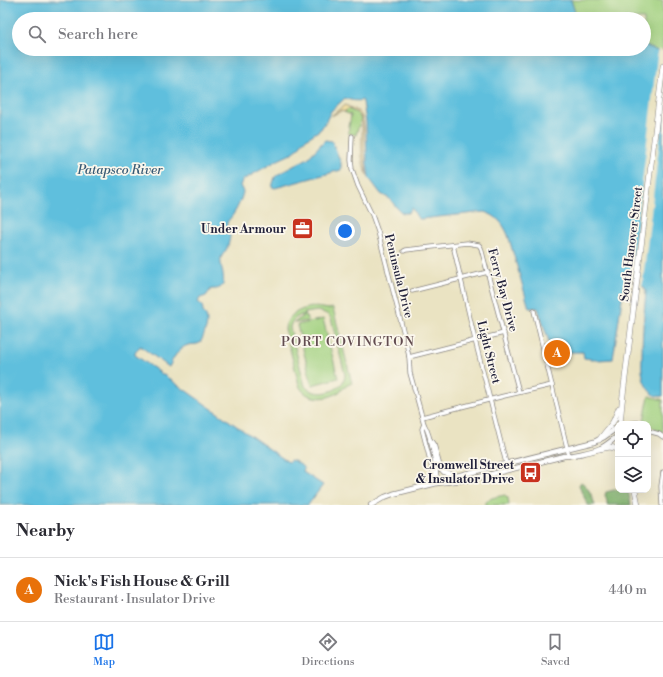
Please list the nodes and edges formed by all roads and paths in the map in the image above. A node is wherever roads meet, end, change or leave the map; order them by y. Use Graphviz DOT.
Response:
graph roads {
  1 [pos="663,66"];
  2 [pos="352,136"];
  3 [pos="453,245"];
  4 [pos="404,251"];
  5 [pos="488,272"];
  6 [pos="461,279"];
  7 [pos="412,291"];
  8 [pos="534,311"];
  9 [pos="504,332"];
  10 [pos="475,340"];
  11 [pos="409,356"];
  12 [pos="552,385"];
  13 [pos="519,392"];
  14 [pos="490,400"];
  15 [pos="622,403"];
  16 [pos="422,417"];
  17 [pos="620,421"];
  18 [pos="424,424"];
  19 [pos="615,429"];
  20 [pos="651,432"];
  21 [pos="663,436"];
  22 [pos="615,438"];
  23 [pos="430,440"];
  24 [pos="599,440"];
  25 [pos="567,448"];
  26 [pos="599,448"];
  27 [pos="615,448"];
  28 [pos="569,456"];
  29 [pos="506,463"];
  30 [pos="663,472"];
  31 [pos="456,476"];
  32 [pos="437,483"];
  33 [pos="636,493"];
  34 [pos="638,504"];
  35 [pos="371,505"];
  36 [pos="662,505"];
  1 -- 15 [label="main road, South Hanover Street"];
  2 -- 11 [label="street, Peninsula Drive"];
  3 -- 4 [label="street, Ferry Bay Drive"];
  3 -- 5 [label="street, Ferry Bay Drive"];
  3 -- 6 [label="street, Light Street"];
  5 -- 6 [label="street"];
  5 -- 9 [label="street, Ferry Bay Drive"];
  6 -- 7 [label="street"];
  6 -- 10 [label="street, Light Street"];
  8 -- 12 [label="street"];
  9 -- 10 [label="street"];
  9 -- 13 [label="street, Ferry Bay Drive"];
  10 -- 11 [label="street"];
  10 -- 14 [label="street, Light Street"];
  11 -- 16 [label="street, Peninsula Drive"];
  12 -- 13 [label="street"];
  12 -- 25 [label="street"];
  13 -- 14 [label="street"];
  14 -- 16 [label="street"];
  14 -- 29 [label="street, Light Street"];
  15 -- 17 [label="main road, South Hanover Street"];
  15 -- 24 [label="main road"];
  16 -- 18 [label="street, Peninsula Drive"];
  18 -- 23 [label="street, Peninsula Drive"];
  18 -- 32 [label="street, Peninsula Drive"];
  19 -- 24 [label="street"];
  20 -- 21 [label="street"];
  22 -- 26 [label="street"];
  23 -- 31 [label="street"];
  23 -- 32 [label="street, Peninsula Drive"];
  24 -- 25 [label="street"];
  25 -- 28 [label="street"];
  25 -- 29 [label="street"];
  26 -- 27 [label="main road"];
  26 -- 28 [label="street"];
  28 -- 32 [label="street"];
  29 -- 31 [label="street"];
  30 -- 36 [label="street"];
  31 -- 32 [label="street"];
  32 -- 35 [label="street"];
  33 -- 34 [label="main road"];
}
